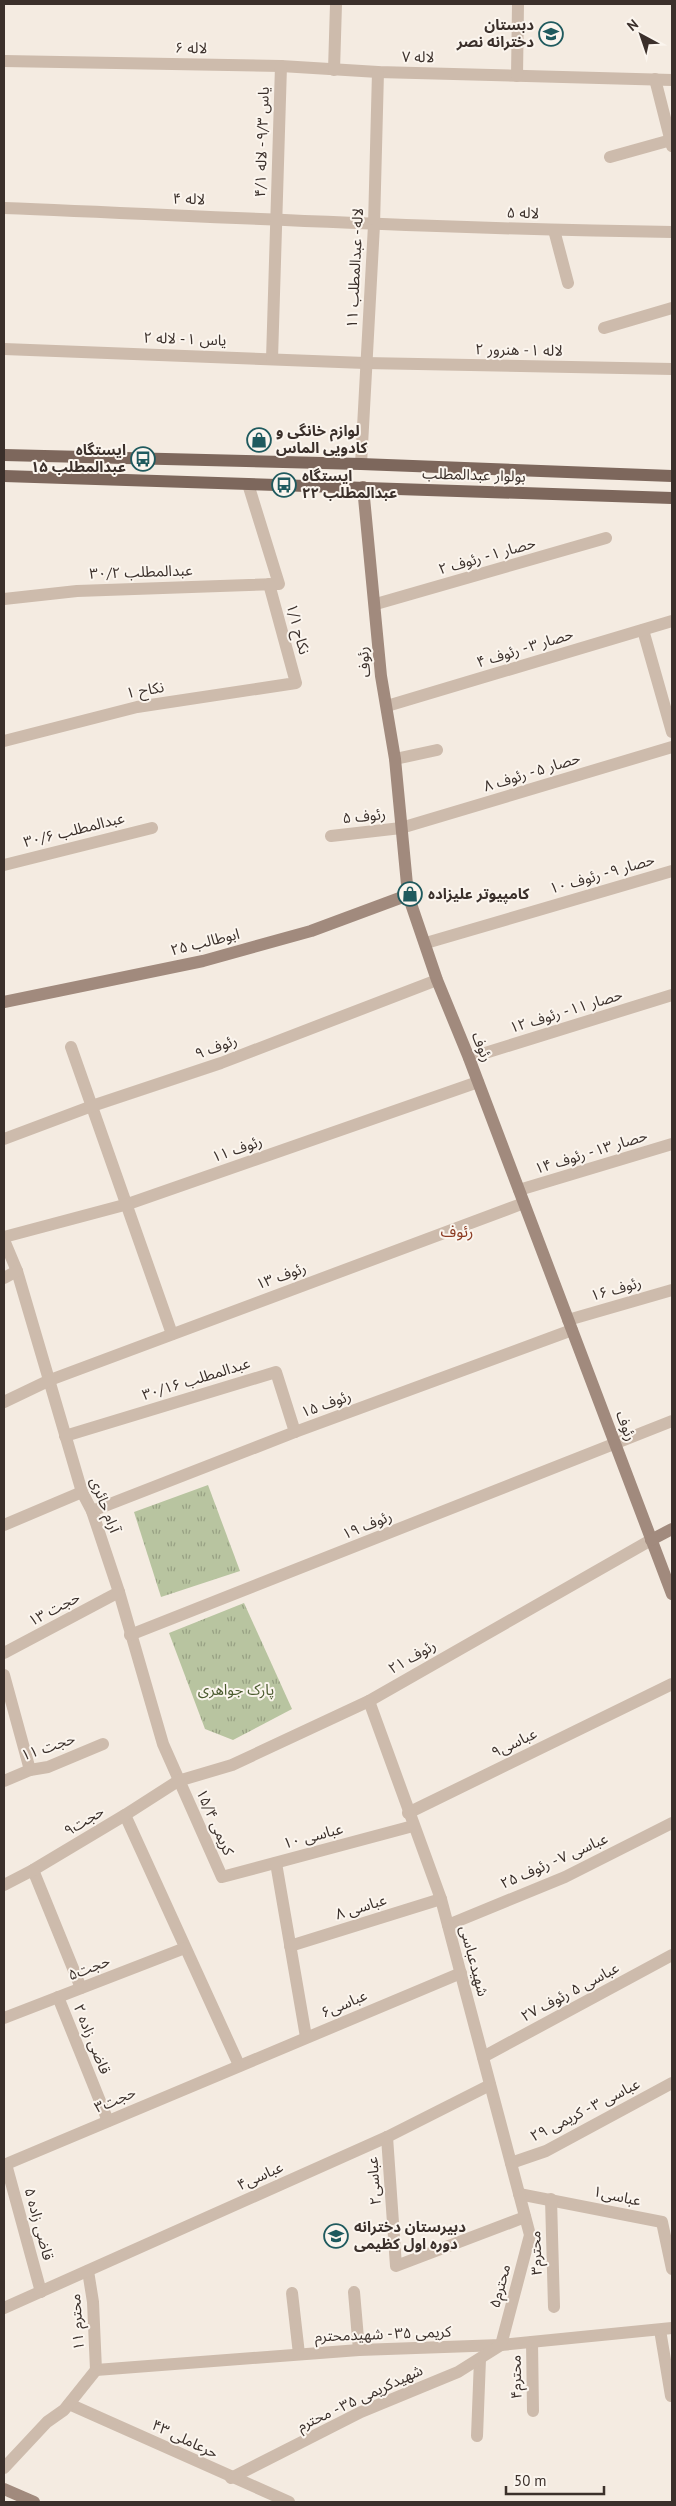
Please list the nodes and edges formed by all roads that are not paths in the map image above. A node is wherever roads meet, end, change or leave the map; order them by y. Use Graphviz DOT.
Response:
graph roads {
  1 [pos="336,4"];
  2 [pos="518,4"];
  3 [pos="4,61"];
  4 [pos="281,66"];
  5 [pos="334,70"];
  6 [pos="378,72"];
  7 [pos="517,76"];
  8 [pos="654,79"];
  9 [pos="672,80"];
  10 [pos="671,143"];
  11 [pos="610,156"];
  12 [pos="4,208"];
  13 [pos="275,218"];
  14 [pos="374,225"];
  15 [pos="554,230"];
  16 [pos="672,232"];
  17 [pos="568,283"];
  18 [pos="672,308"];
  19 [pos="604,328"];
  20 [pos="4,349"];
  21 [pos="272,359"];
  22 [pos="365,363"];
  23 [pos="670,368"];
  24 [pos="4,455"];
  25 [pos="361,464"];
  26 [pos="4,476"];
  27 [pos="672,476"];
  28 [pos="248,484"];
  29 [pos="363,488"];
  30 [pos="672,498"];
  31 [pos="606,538"];
  32 [pos="274,584"];
  33 [pos="4,599"];
  34 [pos="376,604"];
  35 [pos="672,621"];
  36 [pos="644,630"];
  37 [pos="296,683"];
  38 [pos="387,706"];
  39 [pos="672,732"];
  40 [pos="4,741"];
  41 [pos="672,747"];
  42 [pos="437,750"];
  43 [pos="394,759"];
  44 [pos="152,828"];
  45 [pos="401,828"];
  46 [pos="331,836"];
  47 [pos="4,865"];
  48 [pos="672,871"];
  49 [pos="408,895"];
  50 [pos="426,943"];
  51 [pos="437,980"];
  52 [pos="672,995"];
  53 [pos="4,1002"];
  54 [pos="71,1048"];
  55 [pos="469,1058"];
  56 [pos="478,1082"];
  57 [pos="92,1106"];
  58 [pos="4,1139"];
  59 [pos="672,1144"];
  60 [pos="519,1190"];
  61 [pos="524,1203"];
  62 [pos="128,1204"];
  63 [pos="4,1239"];
  64 [pos="17,1272"];
  65 [pos="4,1278"];
  66 [pos="672,1290"];
  67 [pos="570,1325"];
  68 [pos="172,1334"];
  69 [pos="50,1380"];
  70 [pos="4,1402"];
  71 [pos="672,1421"];
  72 [pos="295,1432"];
  73 [pos="66,1436"];
  74 [pos="615,1443"];
  75 [pos="82,1492"];
  76 [pos="92,1512"];
  77 [pos="4,1525"];
  78 [pos="672,1529"];
  79 [pos="652,1540"];
  80 [pos="119,1592"];
  81 [pos="672,1593"];
  82 [pos="130,1635"];
  83 [pos="4,1654"];
  84 [pos="4,1675"];
  85 [pos="672,1684"];
  86 [pos="369,1700"];
  87 [pos="103,1744"];
  88 [pos="30,1770"];
  89 [pos="4,1781"];
  90 [pos="178,1781"];
  91 [pos="408,1813"];
  92 [pos="125,1815"];
  93 [pos="672,1823"];
  94 [pos="412,1826"];
  95 [pos="276,1863"];
  96 [pos="33,1870"];
  97 [pos="222,1877"];
  98 [pos="4,1885"];
  99 [pos="441,1900"];
  100 [pos="448,1925"];
  101 [pos="290,1946"];
  102 [pos="185,1948"];
  103 [pos="672,1955"];
  104 [pos="461,1972"];
  105 [pos="81,1988"];
  106 [pos="58,1997"];
  107 [pos="4,2018"];
  108 [pos="306,2037"];
  109 [pos="483,2057"];
  110 [pos="238,2066"];
  111 [pos="672,2083"];
  112 [pos="490,2085"];
  113 [pos="108,2121"];
  114 [pos="387,2136"];
  115 [pos="511,2163"];
  116 [pos="5,2164"];
  117 [pos="519,2194"];
  118 [pos="551,2199"];
  119 [pos="525,2217"];
  120 [pos="667,2219"];
  121 [pos="530,2235"];
  122 [pos="672,2269"];
  123 [pos="88,2271"];
  124 [pos="41,2292"];
  125 [pos="354,2292"];
  126 [pos="292,2293"];
  127 [pos="554,2307"];
  128 [pos="4,2308"];
  129 [pos="666,2329"];
  130 [pos="532,2342"];
  131 [pos="501,2346"];
  132 [pos="359,2350"];
  133 [pos="299,2354"];
  134 [pos="480,2359"];
  135 [pos="96,2370"];
  136 [pos="671,2396"];
  137 [pos="69,2404"];
  138 [pos="533,2411"];
  139 [pos="477,2436"];
  140 [pos="4,2468"];
  141 [pos="231,2478"];
  142 [pos="4,2489"];
  143 [pos="34,2502"];
  144 [pos="288,2502"];
  1 -- 5 [label="street"];
  2 -- 7 [label="street"];
  3 -- 4 [label="street, لاله ۶"];
  4 -- 5 [label="street, لاله ۶"];
  4 -- 13 [label="street, یاس ۹/۳ - لاله ۴/۱"];
  5 -- 6 [label="street, لاله ۶"];
  6 -- 7 [label="street, لاله ۷"];
  6 -- 14 [label="street, لاله - عبدالمطلب ۱۱"];
  7 -- 8 [label="street, لاله ۷"];
  8 -- 9 [label="street, لاله ۷"];
  8 -- 10 [label="street"];
  10 -- 11 [label="street"];
  12 -- 13 [label="street, لاله ۴"];
  13 -- 14 [label="street, لاله ۴"];
  13 -- 21 [label="street, یاس ۹/۳ - لاله ۴/۱"];
  14 -- 15 [label="street, لاله ۵"];
  14 -- 22 [label="street, لاله - عبدالمطلب ۱۱"];
  15 -- 16 [label="street, لاله ۵"];
  15 -- 17 [label="street"];
  18 -- 19 [label="street"];
  20 -- 21 [label="street, یاس ۱ - لاله ۲"];
  21 -- 22 [label="street, یاس ۱ - لاله ۲"];
  22 -- 23 [label="street, لاله ۱ - هنرور ۲"];
  22 -- 25 [label="street, لاله - عبدالمطلب ۱۱"];
  24 -- 25 [label="main road, بولوار عبدالمطلب"];
  25 -- 27 [label="main road, بولوار عبدالمطلب"];
  26 -- 28 [label="main road, بولوار عبدالمطلب"];
  28 -- 29 [label="main road, بولوار عبدالمطلب"];
  28 -- 32 [label="street, نکاح ۱/۱"];
  29 -- 30 [label="main road, بولوار عبدالمطلب"];
  29 -- 34 [label="street, رئوف"];
  31 -- 34 [label="street, حصار ۱ - رئوف ۲"];
  32 -- 33 [label="street, عبدالمطلب ۳۰/۲"];
  32 -- 37 [label="street, نکاح ۱/۱"];
  34 -- 38 [label="street, رئوف"];
  35 -- 36 [label="street, حصار ۳ - رئوف ۴"];
  36 -- 38 [label="street, حصار ۳ - رئوف ۴"];
  36 -- 39 [label="street"];
  37 -- 40 [label="street, نکاح ۱"];
  38 -- 43 [label="street, رئوف"];
  41 -- 45 [label="street, حصار ۵ - رئوف ۸"];
  42 -- 43 [label="street"];
  43 -- 45 [label="street, رئوف"];
  44 -- 47 [label="street, عبدالمطلب ۳۰/۶"];
  45 -- 46 [label="street, رئوف ۵"];
  45 -- 49 [label="street, رئوف"];
  48 -- 50 [label="street, حصار ۹ - رئوف ۱۰"];
  49 -- 50 [label="street, رئوف"];
  49 -- 53 [label="street, ابوطالب ۲۵"];
  50 -- 51 [label="street, رئوف"];
  51 -- 55 [label="street, رئوف"];
  51 -- 57 [label="street, رئوف ۹"];
  52 -- 55 [label="street, حصار ۱۱ - رئوف ۱۲"];
  54 -- 57 [label="street"];
  55 -- 56 [label="street, رئوف"];
  56 -- 60 [label="street, رئوف"];
  56 -- 62 [label="street, رئوف ۱۱"];
  57 -- 58 [label="street, رئوف ۹"];
  57 -- 62 [label="street"];
  59 -- 60 [label="street, حصار ۱۳ - رئوف ۱۴"];
  60 -- 61 [label="street, رئوف"];
  61 -- 67 [label="street, رئوف"];
  61 -- 68 [label="street, رئوف ۱۳"];
  62 -- 63 [label="street, رئوف ۱۱"];
  62 -- 68 [label="street"];
  63 -- 64 [label="street, آرام حائری"];
  64 -- 65 [label="street"];
  64 -- 69 [label="street, آرام حائری"];
  66 -- 67 [label="street, رئوف ۱۶"];
  67 -- 72 [label="street, رئوف ۱۵"];
  67 -- 74 [label="street, رئوف"];
  68 -- 69 [label="street, رئوف ۱۳"];
  69 -- 70 [label="street, رئوف ۱۳"];
  69 -- 73 [label="street, آرام حائری"];
  71 -- 74 [label="street, رئوف ۱۹"];
  72 -- 73 [label="street, عبدالمطلب ۳۰/۱۶"];
  72 -- 76 [label="street, رئوف ۱۵"];
  73 -- 75 [label="street, آرام حائری"];
  74 -- 79 [label="street, رئوف"];
  74 -- 82 [label="street, رئوف ۱۹"];
  75 -- 76 [label="street, آرام حائری"];
  75 -- 77 [label="street"];
  76 -- 80 [label="street, آرام حائری"];
  78 -- 79 [label="street"];
  79 -- 81 [label="street, رئوف"];
  79 -- 86 [label="street, رئوف ۲۱"];
  80 -- 82 [label="street, آرام حائری"];
  80 -- 83 [label="street, حجت ۱۳"];
  82 -- 90 [label="street, آرام حائری"];
  84 -- 88 [label="street"];
  85 -- 91 [label="street, عباسی۹"];
  86 -- 90 [label="street, رئوف ۲۱"];
  86 -- 91 [label="street, شهیدعباسی"];
  87 -- 88 [label="street, حجت ۱۱"];
  88 -- 89 [label="street, حجت ۱۱"];
  90 -- 92 [label="street, حجت۹"];
  90 -- 97 [label="street, کریمی ۱۵/۴"];
  91 -- 94 [label="street, شهیدعباسی"];
  92 -- 96 [label="street, حجت۹"];
  92 -- 102 [label="street"];
  93 -- 100 [label="street, عباسی ۷ - رئوف ۲۵"];
  94 -- 95 [label="street, عباسی ۱۰"];
  94 -- 99 [label="street, شهیدعباسی"];
  95 -- 97 [label="street, عباسی ۱۰"];
  95 -- 101 [label="street"];
  96 -- 98 [label="street, حجت۹"];
  96 -- 105 [label="street"];
  99 -- 100 [label="street, شهیدعباسی"];
  99 -- 101 [label="street, عباسی ۸"];
  100 -- 104 [label="street, شهیدعباسی"];
  101 -- 108 [label="street"];
  102 -- 105 [label="street, حجت۵"];
  102 -- 110 [label="street"];
  103 -- 109 [label="street, عباسی ۵ رئوف ۲۷"];
  104 -- 108 [label="street, عباسی۶"];
  104 -- 109 [label="street, شهیدعباسی"];
  105 -- 106 [label="street, حجت۵"];
  106 -- 107 [label="street, حجت۵"];
  106 -- 113 [label="street, قاضی زاده ۲"];
  108 -- 110 [label="street, عباسی۶"];
  109 -- 112 [label="street, شهیدعباسی"];
  110 -- 113 [label="street, حجت۳"];
  111 -- 115 [label="street, عباسی ۳ - کریمی ۲۹"];
  112 -- 114 [label="street, عباسی۴"];
  112 -- 115 [label="street, شهیدعباسی"];
  113 -- 116 [label="street, حجت۳"];
  114 -- 119 [label="street, عباسی۲"];
  114 -- 123 [label="street, عباسی۴"];
  115 -- 117 [label="street, شهیدعباسی"];
  116 -- 124 [label="street, قاضی زاده ۵"];
  117 -- 118 [label="street, عباسی۱"];
  117 -- 119 [label="street, شهیدعباسی"];
  118 -- 120 [label="street, عباسی۱"];
  118 -- 127 [label="street, محترم۳"];
  119 -- 121 [label="street, شهیدعباسی"];
  120 -- 122 [label="street, عباسی۱"];
  121 -- 131 [label="street, محترم۵"];
  123 -- 124 [label="street, عباسی۴"];
  123 -- 135 [label="street, محترم ۱۱"];
  124 -- 128 [label="street, عباسی۴"];
  125 -- 132 [label="street"];
  126 -- 133 [label="street"];
  129 -- 130 [label="street, کریمی ۳۵ - شهیدمحترم"];
  129 -- 136 [label="street"];
  130 -- 131 [label="street, کریمی ۳۵ - شهیدمحترم"];
  130 -- 138 [label="street, محترم۴"];
  131 -- 132 [label="street, کریمی ۳۵ - شهیدمحترم"];
  131 -- 134 [label="street, شهیدکریمی ۳۵ - محترم"];
  132 -- 133 [label="street, کریمی ۳۵ - شهیدمحترم"];
  133 -- 135 [label="street, کریمی ۳۵ - شهیدمحترم"];
  134 -- 139 [label="street"];
  134 -- 141 [label="street, شهیدکریمی ۳۵ - محترم"];
  135 -- 137 [label="street"];
  137 -- 140 [label="street"];
  137 -- 141 [label="street, حرعاملی ۴۳"];
  141 -- 144 [label="street, حرعاملی ۴۳"];
  142 -- 143 [label="street"];
}
